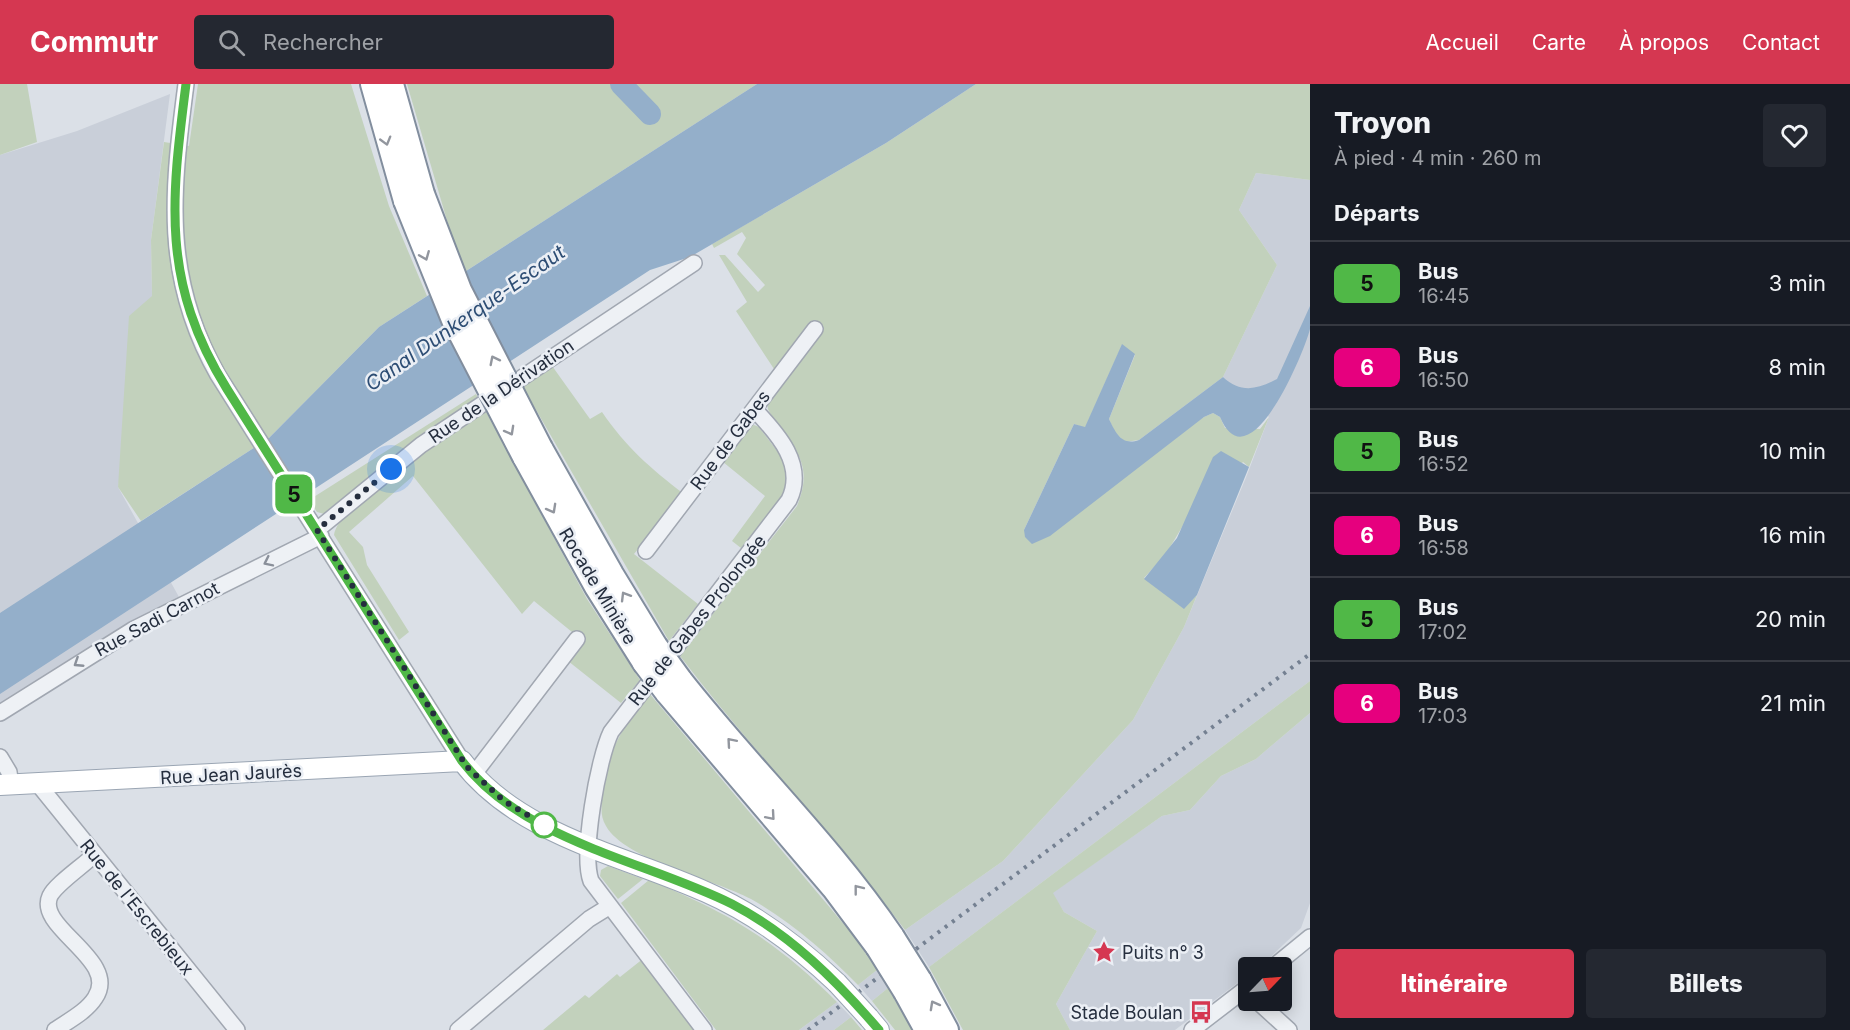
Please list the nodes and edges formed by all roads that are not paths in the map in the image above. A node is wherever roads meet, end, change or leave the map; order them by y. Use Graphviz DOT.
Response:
graph roads {
  1 [pos="186,84"];
  2 [pos="372,84"];
  3 [pos="392,84"];
  4 [pos="414,198"];
  5 [pos="694,263"];
  6 [pos="815,329"];
  7 [pos="754,409"];
  8 [pos="318,531"];
  9 [pos="646,551"];
  10 [pos="577,639"];
  11 [pos="0,713"];
  12 [pos="0,756"];
  13 [pos="468,768"];
  14 [pos="38,784"];
  15 [pos="6,785"];
  16 [pos="590,845"];
  17 [pos="94,855"];
  18 [pos="610,906"];
  19 [pos="1310,937"];
  20 [pos="1285,957"];
  21 [pos="912,986"];
  22 [pos="1238,1000"];
  23 [pos="1270,1011"];
  24 [pos="874,1024"];
  25 [pos="55,1030"];
  26 [pos="237,1030"];
  27 [pos="458,1030"];
  28 [pos="704,1030"];
  29 [pos="926,1030"];
  30 [pos="947,1030"];
  31 [pos="1192,1030"];
  32 [pos="1289,1030"];
  1 -- 8 [label="street"];
  2 -- 4 [label="highway, Rocade Minière, one-way"];
  3 -- 4 [label="highway, Rocade Minière"];
  4 -- 21 [label="highway, Rocade Minière, bridge"];
  5 -- 8 [label="street, Rue de la Dérivation"];
  6 -- 7 [label="street, Rue de Gabes"];
  7 -- 9 [label="street, Rue de Gabes"];
  7 -- 16 [label="street, Rue de Gabes Prolongée"];
  8 -- 11 [label="street, Rue Sadi Carnot, one-way"];
  8 -- 13 [label="street"];
  10 -- 13 [label="street"];
  12 -- 15 [label="street"];
  13 -- 14 [label="main road, Rue Jean Jaurès"];
  13 -- 16 [label="main road"];
  14 -- 15 [label="main road, Rue Jean Jaurès"];
  14 -- 17 [label="street, Rue de l'Escrebieux"];
  16 -- 18 [label="street, Rue de Gabes Prolongée"];
  16 -- 24 [label="main road, bridge"];
  17 -- 25 [label="street"];
  17 -- 26 [label="street, Rue de l'Escrebieux"];
  18 -- 27 [label="street"];
  18 -- 28 [label="street, Rue de Gabes Prolongée"];
  19 -- 20 [label="street"];
  21 -- 29 [label="highway, Rocade Minière"];
  30 -- 21 [label="highway, Rocade Minière, one-way"];
  22 -- 31 [label="street"];
  23 -- 32 [label="street"];
}
